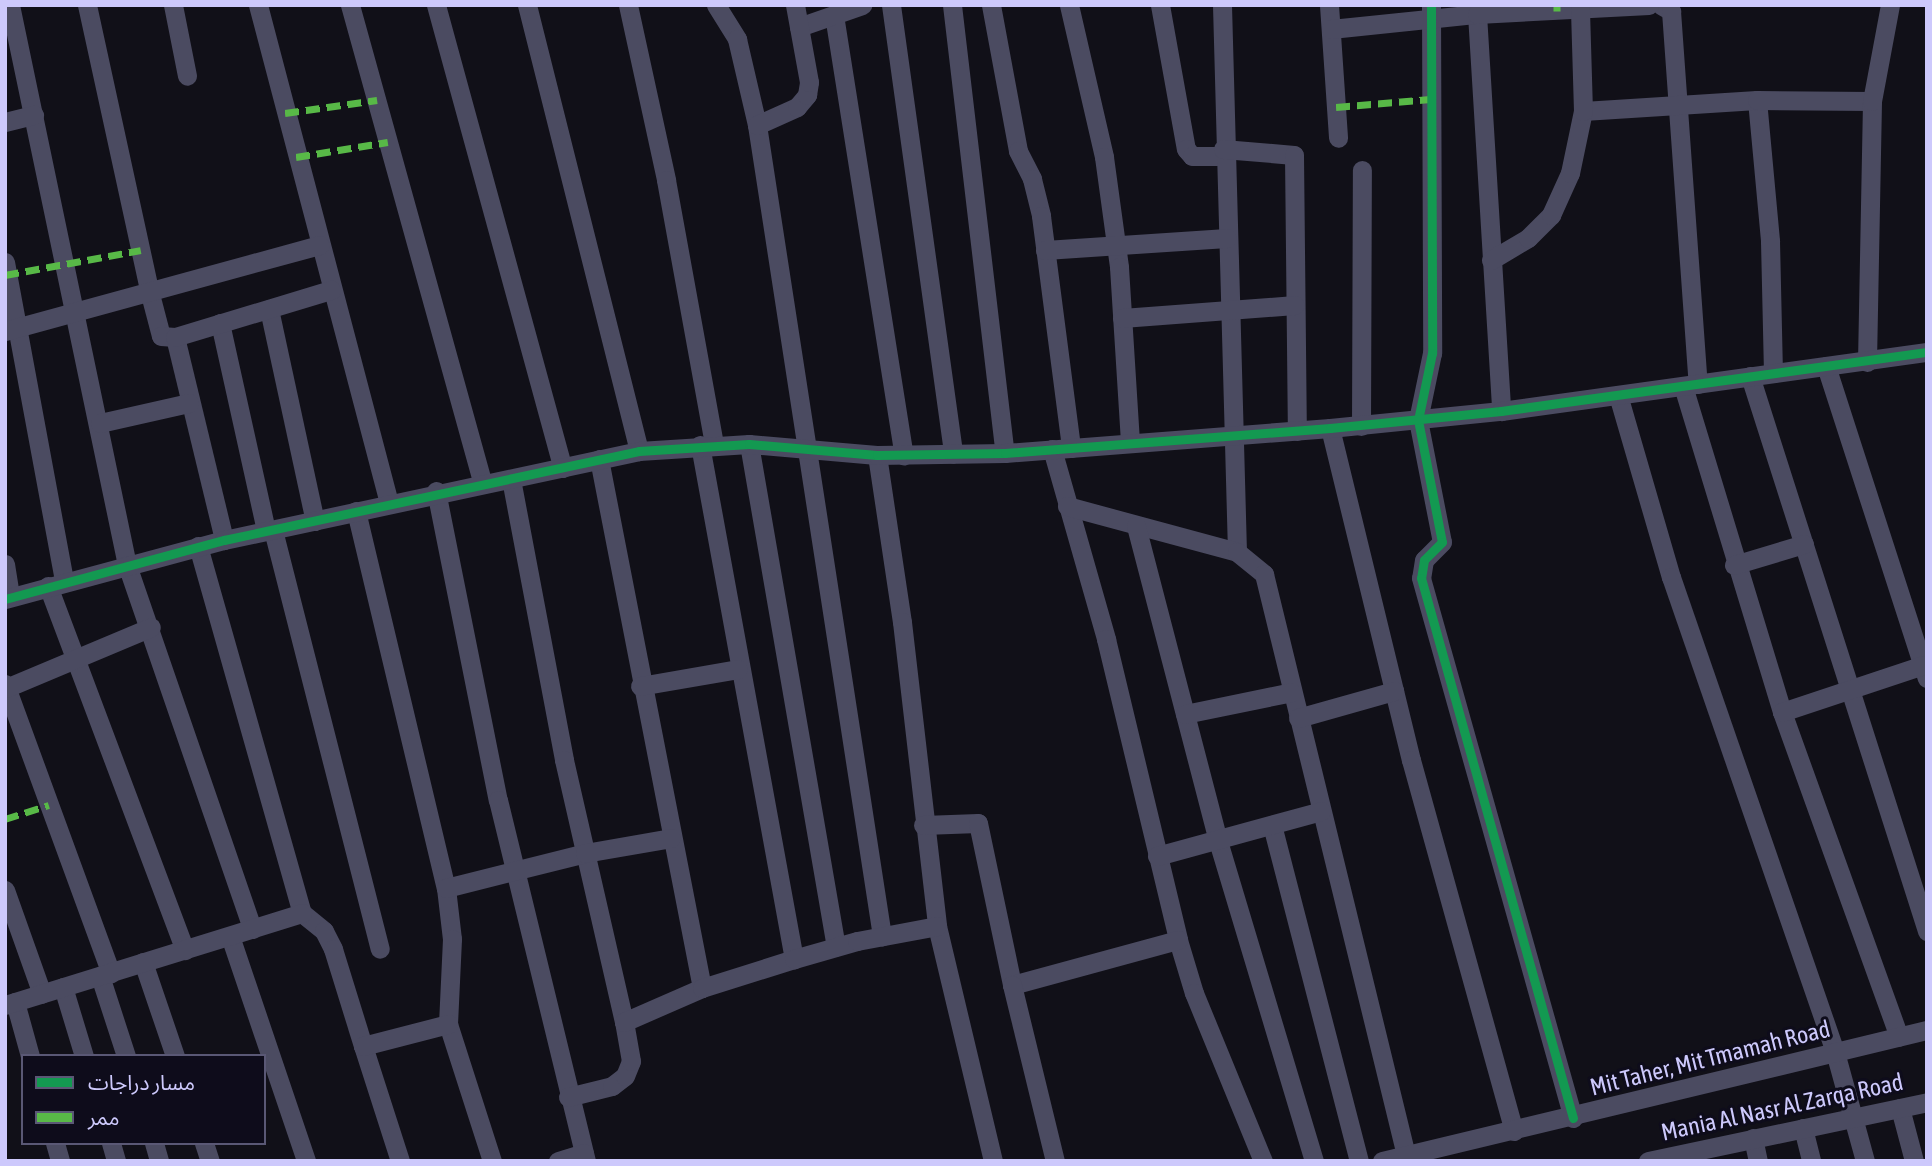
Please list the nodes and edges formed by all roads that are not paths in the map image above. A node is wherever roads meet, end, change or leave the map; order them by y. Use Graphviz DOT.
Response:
graph roads {
  1 [pos="10,5"];
  2 [pos="87,5"];
  3 [pos="173,5"];
  4 [pos="258,5"];
  5 [pos="350,5"];
  6 [pos="436,5"];
  7 [pos="527,5"];
  8 [pos="628,5"];
  9 [pos="716,5"];
  10 [pos="794,5"];
  11 [pos="862,5"];
  12 [pos="891,5"];
  13 [pos="951,5"];
  14 [pos="991,5"];
  15 [pos="1069,5"];
  16 [pos="1160,5"];
  17 [pos="1222,5"];
  18 [pos="1329,5"];
  19 [pos="1649,5"];
  20 [pos="1661,5"];
  21 [pos="1890,5"];
  22 [pos="1580,9"];
  23 [pos="1485,11"];
  24 [pos="1432,12"];
  25 [pos="834,15"];
  26 [pos="799,27"];
  27 [pos="1331,29"];
  28 [pos="187,76"];
  29 [pos="1757,100"];
  30 [pos="1872,101"];
  31 [pos="1676,105"];
  32 [pos="1583,111"];
  33 [pos="34,115"];
  34 [pos="5,122"];
  35 [pos="757,125"];
  36 [pos="1338,138"];
  37 [pos="1223,152"];
  38 [pos="1362,170"];
  39 [pos="1227,238"];
  40 [pos="1115,242"];
  41 [pos="319,245"];
  42 [pos="1045,250"];
  43 [pos="1491,260"];
  44 [pos="5,262"];
  45 [pos="331,290"];
  46 [pos="150,294"];
  47 [pos="1295,305"];
  48 [pos="269,309"];
  49 [pos="1229,311"];
  50 [pos="76,315"];
  51 [pos="1122,318"];
  52 [pos="220,323"];
  53 [pos="12,329"];
  54 [pos="175,337"];
  55 [pos="1927,352"];
  56 [pos="1867,362"];
  57 [pos="1826,366"];
  58 [pos="1773,373"];
  59 [pos="1750,376"];
  60 [pos="1691,385"];
  61 [pos="1618,395"];
  62 [pos="189,403"];
  63 [pos="1502,411"];
  64 [pos="1418,420"];
  65 [pos="100,423"];
  66 [pos="1361,426"];
  67 [pos="1329,428"];
  68 [pos="1297,431"];
  69 [pos="1232,436"];
  70 [pos="1130,443"];
  71 [pos="749,444"];
  72 [pos="707,445"];
  73 [pos="804,446"];
  74 [pos="1062,449"];
  75 [pos="639,451"];
  76 [pos="1005,453"];
  77 [pos="953,454"];
  78 [pos="877,455"];
  79 [pos="904,456"];
  80 [pos="599,459"];
  81 [pos="563,468"];
  82 [pos="511,479"];
  83 [pos="483,484"];
  84 [pos="436,491"];
  85 [pos="389,503"];
  86 [pos="1067,506"];
  87 [pos="356,511"];
  88 [pos="315,521"];
  89 [pos="1136,526"];
  90 [pos="270,530"];
  91 [pos="224,540"];
  92 [pos="1804,544"];
  93 [pos="198,546"];
  94 [pos="1237,552"];
  95 [pos="5,564"];
  96 [pos="127,565"];
  97 [pos="1734,565"];
  98 [pos="56,583"];
  99 [pos="8,598"];
  100 [pos="151,627"];
  101 [pos="74,656"];
  102 [pos="738,669"];
  103 [pos="1925,671"];
  104 [pos="6,686"];
  105 [pos="640,686"];
  106 [pos="1850,689"];
  107 [pos="1394,691"];
  108 [pos="1292,692"];
  109 [pos="1782,712"];
  110 [pos="1185,714"];
  111 [pos="1298,718"];
  112 [pos="1321,811"];
  113 [pos="923,825"];
  114 [pos="1272,825"];
  115 [pos="671,838"];
  116 [pos="1218,841"];
  117 [pos="585,853"];
  118 [pos="1157,856"];
  119 [pos="514,869"];
  120 [pos="446,888"];
  121 [pos="5,890"];
  122 [pos="302,913"];
  123 [pos="937,926"];
  124 [pos="252,929"];
  125 [pos="1927,931"];
  126 [pos="230,936"];
  127 [pos="882,936"];
  128 [pos="1178,940"];
  129 [pos="836,947"];
  130 [pos="380,949"];
  131 [pos="185,950"];
  132 [pos="794,959"];
  133 [pos="143,962"];
  134 [pos="106,974"];
  135 [pos="1012,985"];
  136 [pos="63,987"];
  137 [pos="702,988"];
  138 [pos="42,994"];
  139 [pos="10,1004"];
  140 [pos="624,1022"];
  141 [pos="448,1024"];
  142 [pos="1927,1030"];
  143 [pos="1899,1037"];
  144 [pos="363,1046"];
  145 [pos="29,1054"];
  146 [pos="83,1054"];
  147 [pos="126,1054"];
  148 [pos="174,1054"];
  149 [pos="1837,1059"];
  150 [pos="568,1097"];
  151 [pos="1927,1102"];
  152 [pos="1900,1108"];
  153 [pos="1853,1110"];
  154 [pos="1573,1118"];
  155 [pos="1803,1128"];
  156 [pos="1514,1131"];
  157 [pos="1753,1138"];
  158 [pos="1406,1156"];
  159 [pos="585,1157"];
  160 [pos="1687,1157"];
  161 [pos="306,1161"];
  162 [pos="400,1161"];
  163 [pos="492,1161"];
  164 [pos="558,1161"];
  165 [pos="993,1161"];
  166 [pos="1055,1161"];
  167 [pos="1263,1161"];
  168 [pos="1314,1161"];
  169 [pos="1359,1161"];
  170 [pos="1382,1161"];
  171 [pos="1648,1161"];
  172 [pos="1759,1161"];
  173 [pos="1811,1161"];
  174 [pos="1866,1161"];
  175 [pos="1914,1161"];
  1 -- 33 [label="street"];
  2 -- 46 [label="street"];
  3 -- 28 [label="street"];
  4 -- 41 [label="street"];
  5 -- 83 [label="street"];
  6 -- 81 [label="street"];
  7 -- 75 [label="street"];
  8 -- 72 [label="street"];
  9 -- 35 [label="street"];
  10 -- 26 [label="street"];
  11 -- 25 [label="street"];
  12 -- 77 [label="street"];
  13 -- 76 [label="street"];
  14 -- 42 [label="street"];
  15 -- 40 [label="street"];
  16 -- 37 [label="street"];
  17 -- 37 [label="street"];
  18 -- 27 [label="street"];
  19 -- 22 [label="street"];
  20 -- 31 [label="street"];
  21 -- 30 [label="street"];
  22 -- 23 [label="street"];
  22 -- 32 [label="street"];
  23 -- 24 [label="street"];
  23 -- 43 [label="street"];
  24 -- 27 [label="street"];
  24 -- 64 [label="street"];
  25 -- 26 [label="street"];
  25 -- 79 [label="street"];
  26 -- 35 [label="street"];
  27 -- 36 [label="street"];
  29 -- 30 [label="street"];
  29 -- 31 [label="street"];
  29 -- 58 [label="street"];
  30 -- 56 [label="street"];
  31 -- 32 [label="street"];
  31 -- 60 [label="street"];
  32 -- 43 [label="street"];
  33 -- 34 [label="street"];
  33 -- 50 [label="street"];
  35 -- 73 [label="street"];
  37 -- 39 [label="street"];
  37 -- 47 [label="street"];
  38 -- 66 [label="street"];
  39 -- 40 [label="street"];
  39 -- 49 [label="street"];
  40 -- 42 [label="street"];
  40 -- 51 [label="street"];
  41 -- 45 [label="street"];
  41 -- 46 [label="street"];
  42 -- 74 [label="street"];
  43 -- 63 [label="street"];
  44 -- 53 [label="street"];
  45 -- 48 [label="street"];
  45 -- 85 [label="street"];
  46 -- 50 [label="street"];
  46 -- 54 [label="street"];
  47 -- 49 [label="street"];
  47 -- 68 [label="street"];
  48 -- 52 [label="street"];
  48 -- 88 [label="street"];
  49 -- 51 [label="street"];
  49 -- 69 [label="street"];
  50 -- 53 [label="street"];
  50 -- 65 [label="street"];
  51 -- 70 [label="street"];
  52 -- 54 [label="street"];
  52 -- 90 [label="street"];
  53 -- 98 [label="street"];
  54 -- 62 [label="street"];
  55 -- 56 [label="street"];
  56 -- 57 [label="street"];
  57 -- 58 [label="street"];
  57 -- 103 [label="street"];
  58 -- 59 [label="street"];
  59 -- 60 [label="street"];
  59 -- 92 [label="street"];
  60 -- 61 [label="street"];
  60 -- 97 [label="street"];
  61 -- 63 [label="street"];
  61 -- 149 [label="street"];
  62 -- 65 [label="street"];
  62 -- 91 [label="street"];
  63 -- 64 [label="street"];
  64 -- 66 [label="street"];
  64 -- 154 [label="street"];
  65 -- 96 [label="street"];
  66 -- 67 [label="street"];
  67 -- 68 [label="street"];
  67 -- 107 [label="street"];
  68 -- 69 [label="street"];
  69 -- 70 [label="street"];
  69 -- 94 [label="street"];
  70 -- 74 [label="street"];
  71 -- 72 [label="street"];
  71 -- 73 [label="street"];
  71 -- 129 [label="street"];
  72 -- 75 [label="street"];
  72 -- 102 [label="street"];
  73 -- 78 [label="street"];
  73 -- 127 [label="street"];
  74 -- 76 [label="street"];
  74 -- 86 [label="street"];
  75 -- 80 [label="street"];
  76 -- 77 [label="street"];
  77 -- 79 [label="street"];
  78 -- 79 [label="street"];
  78 -- 113 [label="street"];
  80 -- 81 [label="street"];
  80 -- 105 [label="street"];
  81 -- 82 [label="street"];
  82 -- 83 [label="street"];
  82 -- 117 [label="street"];
  83 -- 84 [label="street"];
  84 -- 85 [label="street"];
  84 -- 119 [label="street"];
  85 -- 87 [label="street"];
  86 -- 89 [label="street"];
  86 -- 118 [label="street"];
  87 -- 88 [label="street"];
  87 -- 120 [label="street"];
  88 -- 90 [label="street"];
  89 -- 94 [label="street"];
  89 -- 110 [label="street"];
  90 -- 91 [label="street"];
  90 -- 130 [label="street"];
  91 -- 93 [label="street"];
  92 -- 97 [label="street"];
  92 -- 106 [label="street"];
  93 -- 96 [label="street"];
  93 -- 122 [label="street"];
  94 -- 108 [label="street"];
  95 -- 99 [label="street"];
  96 -- 98 [label="street"];
  96 -- 100 [label="street"];
  97 -- 109 [label="street"];
  98 -- 99 [label="street"];
  98 -- 101 [label="street"];
  100 -- 101 [label="street"];
  100 -- 124 [label="street"];
  101 -- 104 [label="street"];
  101 -- 131 [label="street"];
  102 -- 105 [label="street"];
  102 -- 132 [label="street"];
  103 -- 106 [label="street"];
  104 -- 134 [label="street"];
  105 -- 115 [label="street"];
  106 -- 109 [label="street"];
  106 -- 125 [label="street"];
  107 -- 111 [label="street"];
  107 -- 156 [label="street"];
  108 -- 110 [label="street"];
  108 -- 111 [label="street"];
  109 -- 143 [label="street"];
  110 -- 116 [label="street"];
  111 -- 112 [label="street"];
  112 -- 114 [label="street"];
  112 -- 158 [label="street"];
  113 -- 123 [label="street"];
  113 -- 135 [label="street"];
  114 -- 116 [label="street"];
  114 -- 169 [label="street"];
  115 -- 117 [label="street"];
  115 -- 137 [label="street"];
  116 -- 118 [label="street"];
  116 -- 168 [label="street"];
  117 -- 119 [label="street"];
  117 -- 140 [label="street"];
  118 -- 128 [label="street"];
  119 -- 120 [label="street"];
  119 -- 150 [label="street"];
  120 -- 141 [label="street"];
  121 -- 138 [label="street"];
  122 -- 124 [label="street"];
  122 -- 144 [label="street"];
  123 -- 127 [label="street"];
  123 -- 165 [label="street"];
  124 -- 126 [label="street"];
  126 -- 131 [label="street"];
  126 -- 161 [label="street"];
  127 -- 129 [label="street"];
  128 -- 135 [label="street"];
  128 -- 167 [label="street"];
  129 -- 132 [label="street"];
  131 -- 133 [label="street"];
  132 -- 137 [label="street"];
  133 -- 134 [label="street"];
  133 -- 148 [label="street"];
  134 -- 136 [label="street"];
  134 -- 147 [label="street"];
  135 -- 166 [label="street"];
  136 -- 138 [label="street"];
  136 -- 146 [label="street"];
  137 -- 140 [label="street"];
  138 -- 139 [label="street"];
  139 -- 145 [label="street"];
  140 -- 150 [label="street"];
  141 -- 144 [label="street"];
  141 -- 163 [label="street"];
  142 -- 143 [label="street, Mit Taher, Mit Tmamah Road"];
  143 -- 149 [label="street, Mit Taher, Mit Tmamah Road"];
  144 -- 162 [label="street"];
  149 -- 153 [label="street"];
  149 -- 154 [label="street, Mit Taher, Mit Tmamah Road"];
  150 -- 159 [label="street"];
  151 -- 152 [label="street, Mania Al Nasr Al Zarqa Road"];
  152 -- 153 [label="street, Mania Al Nasr Al Zarqa Road"];
  152 -- 175 [label="street"];
  153 -- 155 [label="street, Mania Al Nasr Al Zarqa Road"];
  153 -- 174 [label="street"];
  154 -- 156 [label="street, Mit Taher, Mit Tmamah Road"];
  155 -- 157 [label="street, Mania Al Nasr Al Zarqa Road"];
  155 -- 173 [label="street"];
  156 -- 158 [label="street, Mit Taher, Mit Tmamah Road"];
  157 -- 160 [label="street, Mania Al Nasr Al Zarqa Road"];
  157 -- 172 [label="street"];
  158 -- 170 [label="street, Mit Taher, Mit Tmamah Road"];
  159 -- 164 [label="street"];
  160 -- 171 [label="street, Mania Al Nasr Al Zarqa Road"];
}
